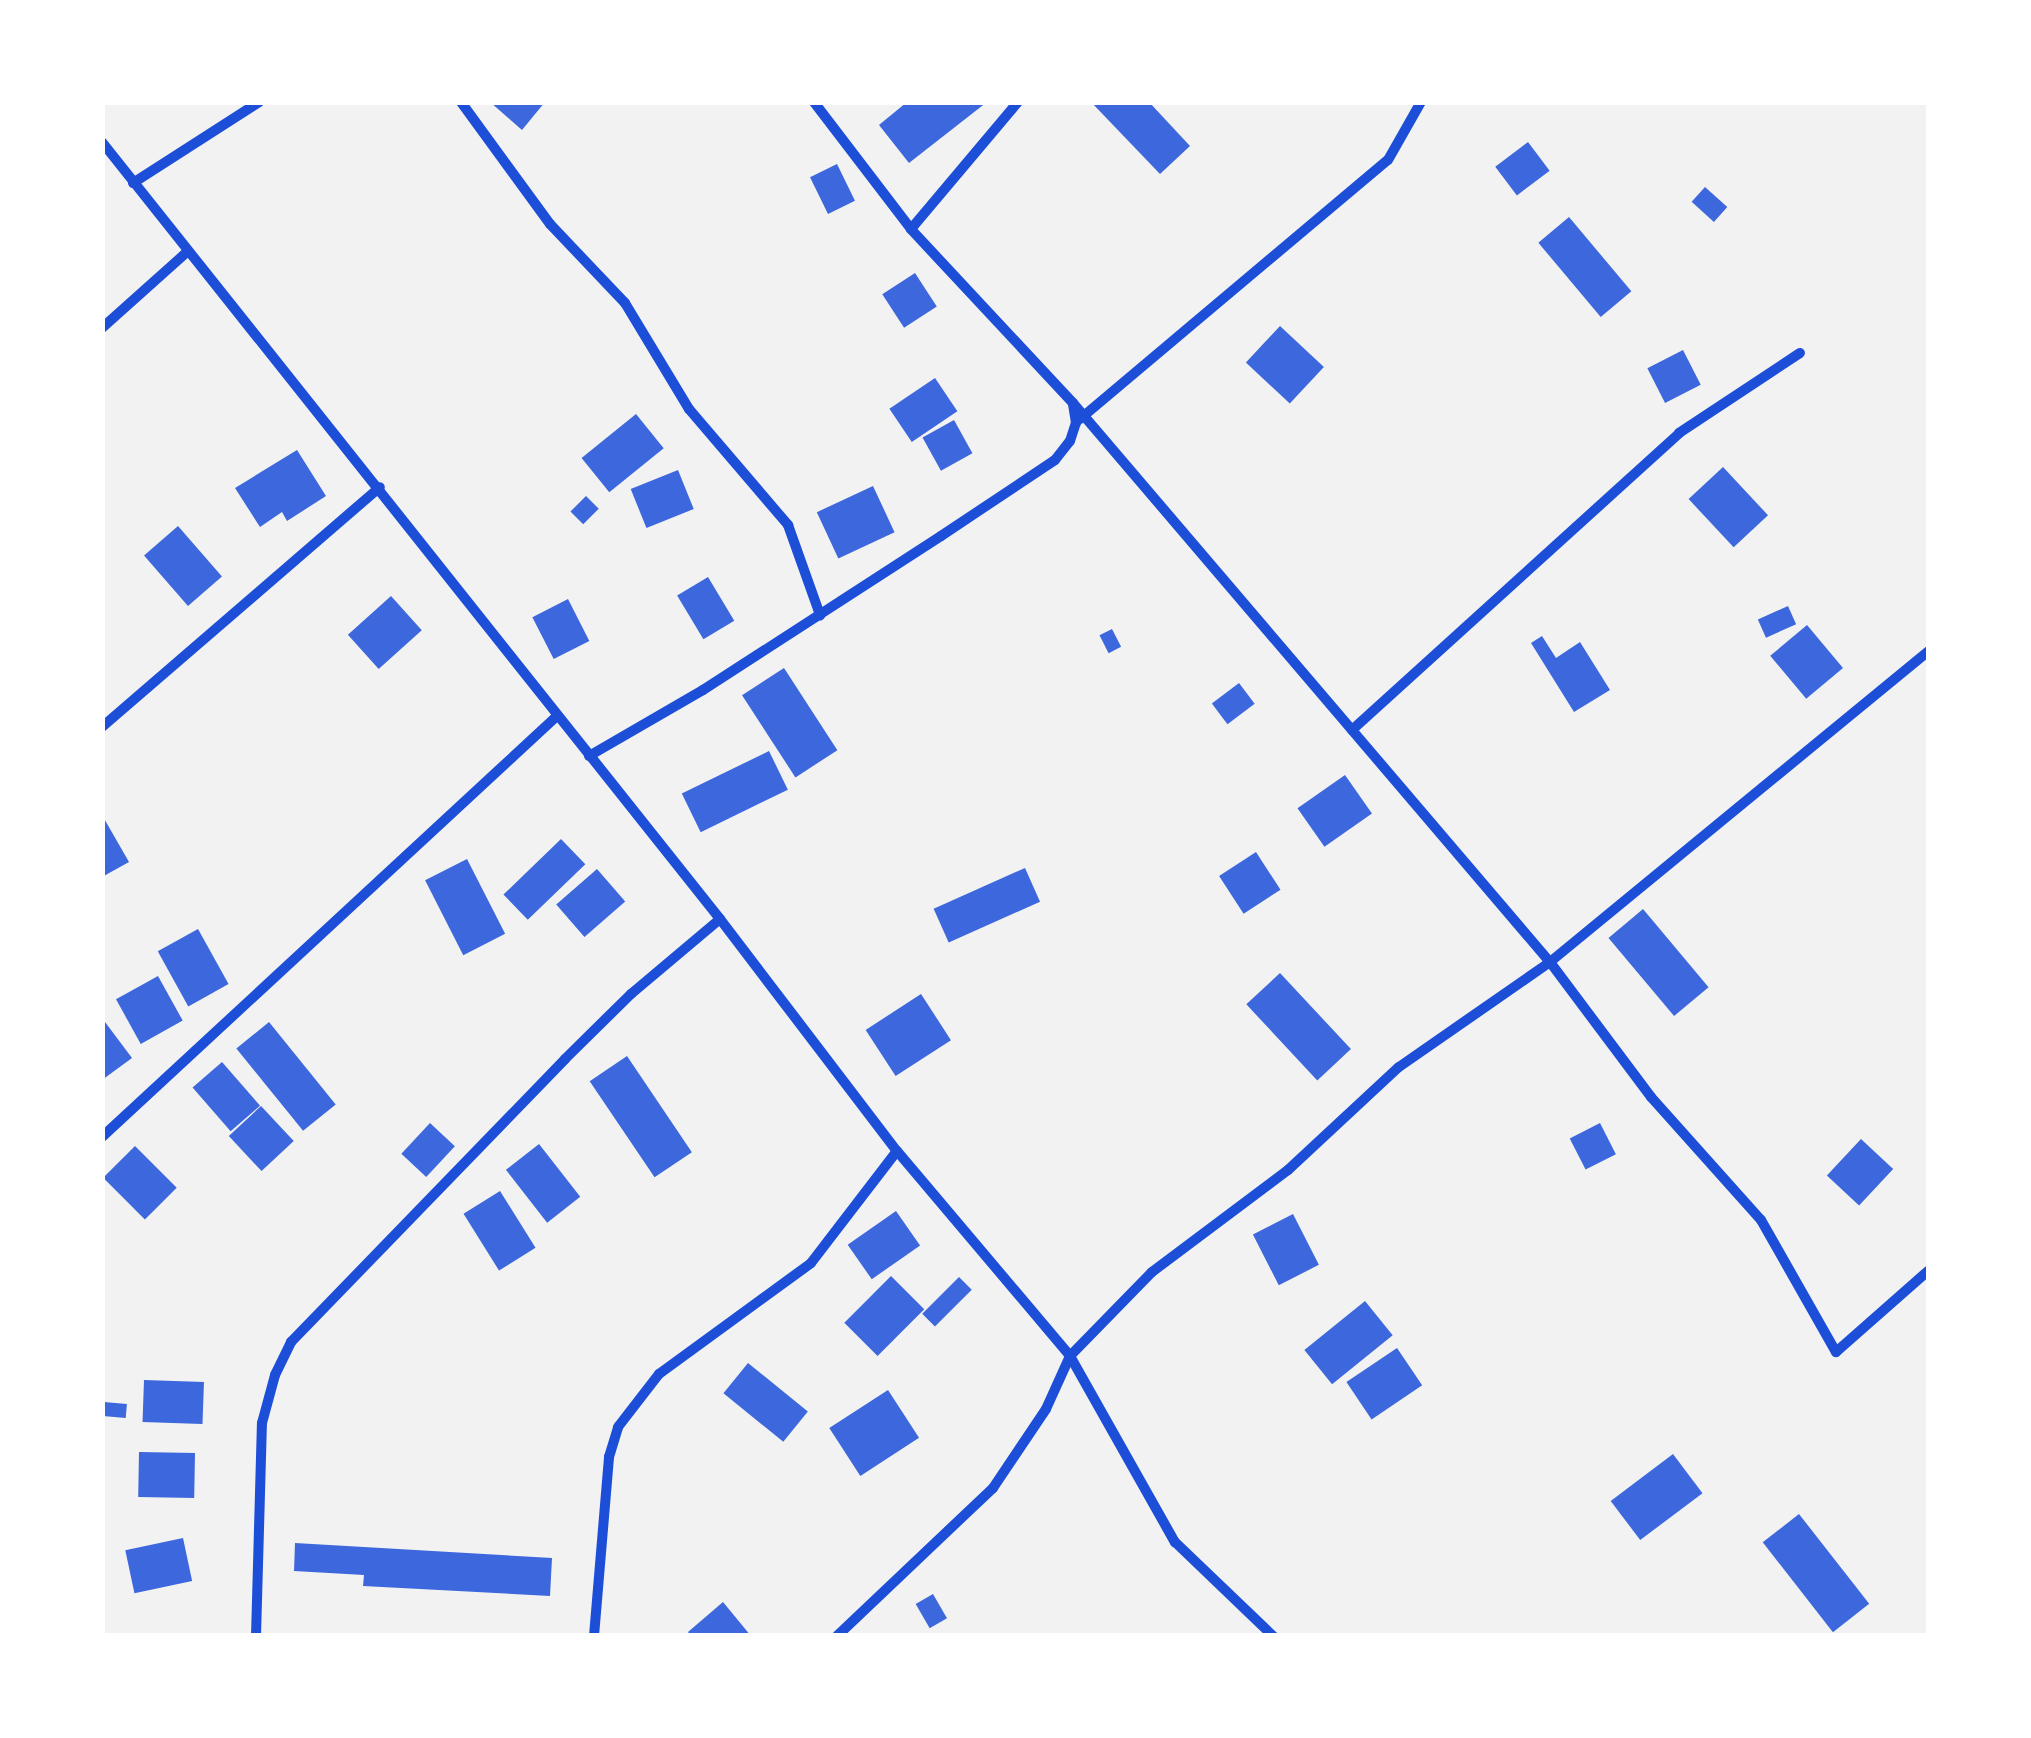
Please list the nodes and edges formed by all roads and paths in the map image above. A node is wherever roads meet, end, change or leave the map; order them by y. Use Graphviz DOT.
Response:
graph roads {
  1 [pos="259,102"];
  2 [pos="460,102"];
  3 [pos="814,102"];
  4 [pos="1018,102"];
  5 [pos="1421,102"];
  6 [pos="102,142"];
  7 [pos="133,183"];
  8 [pos="911,228"];
  9 [pos="188,252"];
  10 [pos="102,328"];
  11 [pos="1800,353"];
  12 [pos="1080,419"];
  13 [pos="380,487"];
  14 [pos="820,614"];
  15 [pos="1928,650"];
  16 [pos="557,716"];
  17 [pos="102,728"];
  18 [pos="1352,730"];
  19 [pos="589,756"];
  20 [pos="720,919"];
  21 [pos="1550,962"];
  22 [pos="102,1137"];
  23 [pos="897,1151"];
  24 [pos="1928,1271"];
  25 [pos="1070,1356"];
  26 [pos="256,1636"];
  27 [pos="594,1636"];
  28 [pos="837,1636"];
  29 [pos="1273,1636"];
  1 -- 7 [label="street"];
  2 -- 14 [label="street"];
  3 -- 8 [label="street"];
  4 -- 8 [label="street"];
  5 -- 12 [label="street"];
  6 -- 7 [label="street"];
  7 -- 9 [label="street"];
  8 -- 12 [label="street"];
  9 -- 10 [label="street"];
  9 -- 13 [label="street"];
  11 -- 18 [label="street"];
  12 -- 14 [label="street"];
  12 -- 18 [label="street"];
  13 -- 16 [label="street"];
  13 -- 17 [label="street"];
  14 -- 19 [label="street"];
  15 -- 21 [label="street"];
  16 -- 19 [label="street"];
  16 -- 22 [label="street"];
  18 -- 21 [label="street"];
  19 -- 20 [label="street"];
  20 -- 23 [label="street"];
  20 -- 26 [label="street"];
  21 -- 24 [label="street"];
  21 -- 25 [label="street"];
  23 -- 25 [label="street"];
  23 -- 27 [label="street"];
  25 -- 28 [label="street"];
  25 -- 29 [label="street"];
}
